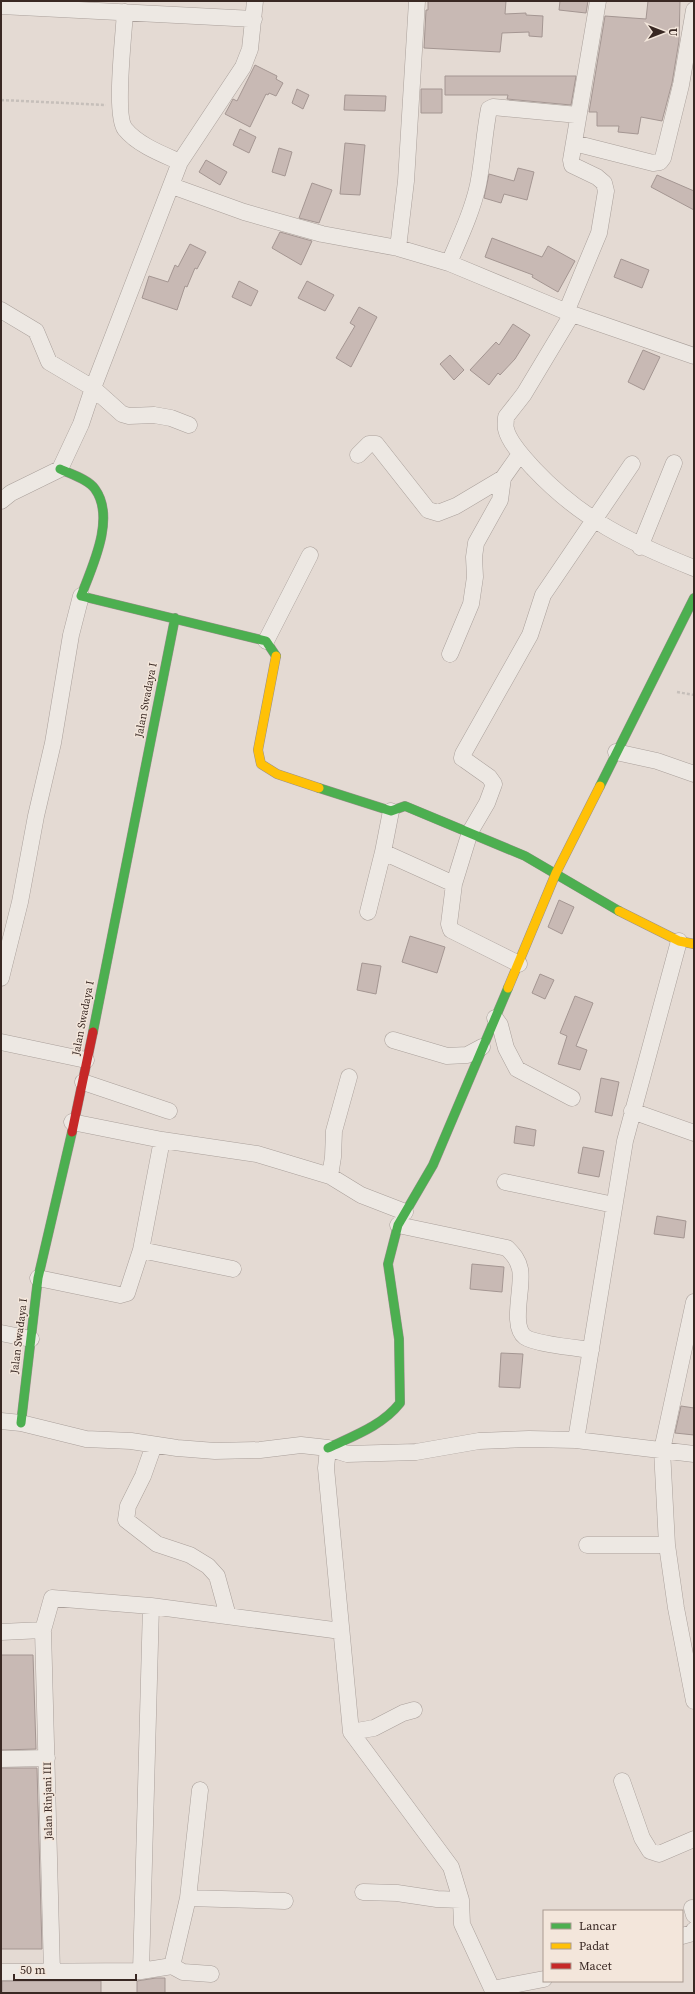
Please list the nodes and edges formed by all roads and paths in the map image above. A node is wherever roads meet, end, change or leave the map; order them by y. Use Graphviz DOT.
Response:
graph roads {
  1 [pos="254,1"];
  2 [pos="417,1"];
  3 [pos="598,1"];
  4 [pos="1,6"];
  5 [pos="694,10"];
  6 [pos="125,12"];
  7 [pos="254,19"];
  8 [pos="1,100"];
  9 [pos="120,105"];
  10 [pos="578,115"];
  11 [pos="574,143"];
  12 [pos="180,162"];
  13 [pos="172,186"];
  14 [pos="398,248"];
  15 [pos="449,263"];
  16 [pos="1,310"];
  17 [pos="569,312"];
  18 [pos="694,356"];
  19 [pos="93,388"];
  20 [pos="189,425"];
  21 [pos="520,454"];
  22 [pos="358,455"];
  23 [pos="632,464"];
  24 [pos="674,464"];
  25 [pos="60,469"];
  26 [pos="503,478"];
  27 [pos="4,493"];
  28 [pos="593,521"];
  29 [pos="640,547"];
  30 [pos="310,555"];
  31 [pos="694,568"];
  32 [pos="81,596"];
  33 [pos="694,598"];
  34 [pos="175,618"];
  35 [pos="266,641"];
  36 [pos="450,654"];
  37 [pos="677,692"];
  38 [pos="694,695"];
  39 [pos="616,752"];
  40 [pos="694,774"];
  41 [pos="391,811"];
  42 [pos="470,832"];
  43 [pos="384,852"];
  44 [pos="556,873"];
  45 [pos="454,884"];
  46 [pos="368,912"];
  47 [pos="687,942"];
  48 [pos="519,964"];
  49 [pos="1,978"];
  50 [pos="495,1018"];
  51 [pos="394,1040"];
  52 [pos="1,1042"];
  53 [pos="482,1047"];
  54 [pos="86,1060"];
  55 [pos="349,1077"];
  56 [pos="83,1082"];
  57 [pos="572,1098"];
  58 [pos="632,1110"];
  59 [pos="169,1111"];
  60 [pos="72,1122"];
  61 [pos="694,1133"];
  62 [pos="162,1140"];
  63 [pos="330,1176"];
  64 [pos="505,1182"];
  65 [pos="614,1205"];
  66 [pos="402,1218"];
  67 [pos="141,1250"];
  68 [pos="233,1269"];
  69 [pos="38,1278"];
  70 [pos="694,1302"];
  71 [pos="1,1333"];
  72 [pos="30,1339"];
  73 [pos="591,1350"];
  74 [pos="1,1421"];
  75 [pos="21,1423"];
  76 [pos="576,1440"];
  77 [pos="154,1446"];
  78 [pos="328,1448"];
  79 [pos="662,1450"];
  80 [pos="694,1454"];
  81 [pos="587,1545"];
  82 [pos="667,1545"];
  83 [pos="151,1606"];
  84 [pos="228,1616"];
  85 [pos="43,1630"];
  86 [pos="341,1631"];
  87 [pos="1,1632"];
  88 [pos="694,1701"];
  89 [pos="414,1710"];
  90 [pos="351,1732"];
  91 [pos="47,1758"];
  92 [pos="1,1759"];
  93 [pos="622,1781"];
  94 [pos="200,1790"];
  95 [pos="694,1839"];
  96 [pos="363,1892"];
  97 [pos="188,1898"];
  98 [pos="461,1900"];
  99 [pos="285,1901"];
  100 [pos="694,1930"];
  101 [pos="683,1936"];
  102 [pos="172,1966"];
  103 [pos="140,1971"];
  104 [pos="1,1972"];
  105 [pos="52,1972"];
  106 [pos="211,1974"];
  107 [pos="543,1979"];
  108 [pos="493,1991"];
  1 -- 7 [label="street"];
  2 -- 14 [label="street"];
  3 -- 10 [label="street"];
  4 -- 6 [label="street"];
  5 -- 11 [label="street"];
  6 -- 7 [label="street"];
  6 -- 9 [label="street"];
  7 -- 12 [label="street"];
  8 -- 9 [label="path"];
  9 -- 12 [label="street"];
  10 -- 11 [label="street"];
  10 -- 15 [label="street"];
  11 -- 17 [label="street"];
  12 -- 13 [label="street"];
  13 -- 14 [label="street"];
  13 -- 19 [label="street"];
  14 -- 15 [label="street"];
  15 -- 17 [label="street"];
  16 -- 19 [label="street"];
  17 -- 18 [label="street"];
  17 -- 21 [label="street"];
  19 -- 20 [label="street"];
  19 -- 25 [label="street"];
  21 -- 26 [label="street"];
  21 -- 28 [label="street"];
  22 -- 26 [label="street"];
  23 -- 28 [label="street"];
  24 -- 29 [label="street"];
  25 -- 27 [label="street"];
  25 -- 32 [label="street"];
  26 -- 36 [label="street"];
  28 -- 29 [label="street"];
  28 -- 42 [label="street"];
  29 -- 31 [label="street"];
  30 -- 35 [label="street"];
  32 -- 34 [label="street"];
  32 -- 49 [label="street"];
  33 -- 39 [label="street"];
  34 -- 35 [label="street"];
  34 -- 54 [label="street, Jalan Swadaya I"];
  35 -- 41 [label="street"];
  37 -- 38 [label="path"];
  39 -- 40 [label="street"];
  39 -- 44 [label="street"];
  41 -- 42 [label="street"];
  41 -- 43 [label="street"];
  42 -- 44 [label="street"];
  42 -- 45 [label="street"];
  43 -- 45 [label="street"];
  43 -- 46 [label="street"];
  44 -- 47 [label="street"];
  44 -- 48 [label="street"];
  45 -- 48 [label="street"];
  47 -- 58 [label="street"];
  48 -- 50 [label="street"];
  50 -- 53 [label="street"];
  50 -- 57 [label="street"];
  51 -- 53 [label="street"];
  52 -- 54 [label="street"];
  53 -- 66 [label="street"];
  54 -- 56 [label="street, Jalan Swadaya I"];
  55 -- 63 [label="street"];
  56 -- 59 [label="street"];
  56 -- 60 [label="street, Jalan Swadaya I"];
  58 -- 61 [label="street"];
  58 -- 65 [label="street"];
  60 -- 62 [label="street"];
  60 -- 69 [label="street, Jalan Swadaya I"];
  62 -- 63 [label="street"];
  62 -- 67 [label="street"];
  63 -- 66 [label="street"];
  64 -- 65 [label="street"];
  65 -- 73 [label="street"];
  66 -- 73 [label="street"];
  66 -- 78 [label="street"];
  67 -- 68 [label="street"];
  67 -- 69 [label="street"];
  69 -- 72 [label="street, Jalan Swadaya I"];
  70 -- 79 [label="street"];
  71 -- 72 [label="street"];
  72 -- 75 [label="street, Jalan Swadaya I"];
  73 -- 76 [label="street"];
  74 -- 75 [label="street"];
  75 -- 77 [label="street"];
  76 -- 78 [label="street"];
  76 -- 79 [label="street"];
  77 -- 78 [label="street"];
  77 -- 84 [label="street"];
  78 -- 86 [label="street"];
  79 -- 80 [label="street"];
  79 -- 82 [label="street"];
  81 -- 82 [label="street"];
  82 -- 88 [label="street"];
  83 -- 84 [label="street"];
  83 -- 85 [label="street, Jalan Rinjani III"];
  83 -- 103 [label="street"];
  84 -- 86 [label="street"];
  85 -- 87 [label="street"];
  85 -- 91 [label="street, Jalan Rinjani III"];
  86 -- 90 [label="street"];
  89 -- 90 [label="street"];
  90 -- 98 [label="street"];
  91 -- 92 [label="street"];
  91 -- 105 [label="street, Jalan Rinjani III"];
  93 -- 95 [label="street"];
  94 -- 97 [label="street"];
  96 -- 98 [label="street"];
  97 -- 99 [label="street"];
  97 -- 102 [label="street"];
  98 -- 108 [label="street"];
  100 -- 101 [label="street"];
  102 -- 103 [label="street"];
  102 -- 106 [label="street"];
  103 -- 105 [label="street"];
  104 -- 105 [label="street"];
  107 -- 108 [label="street"];
}
